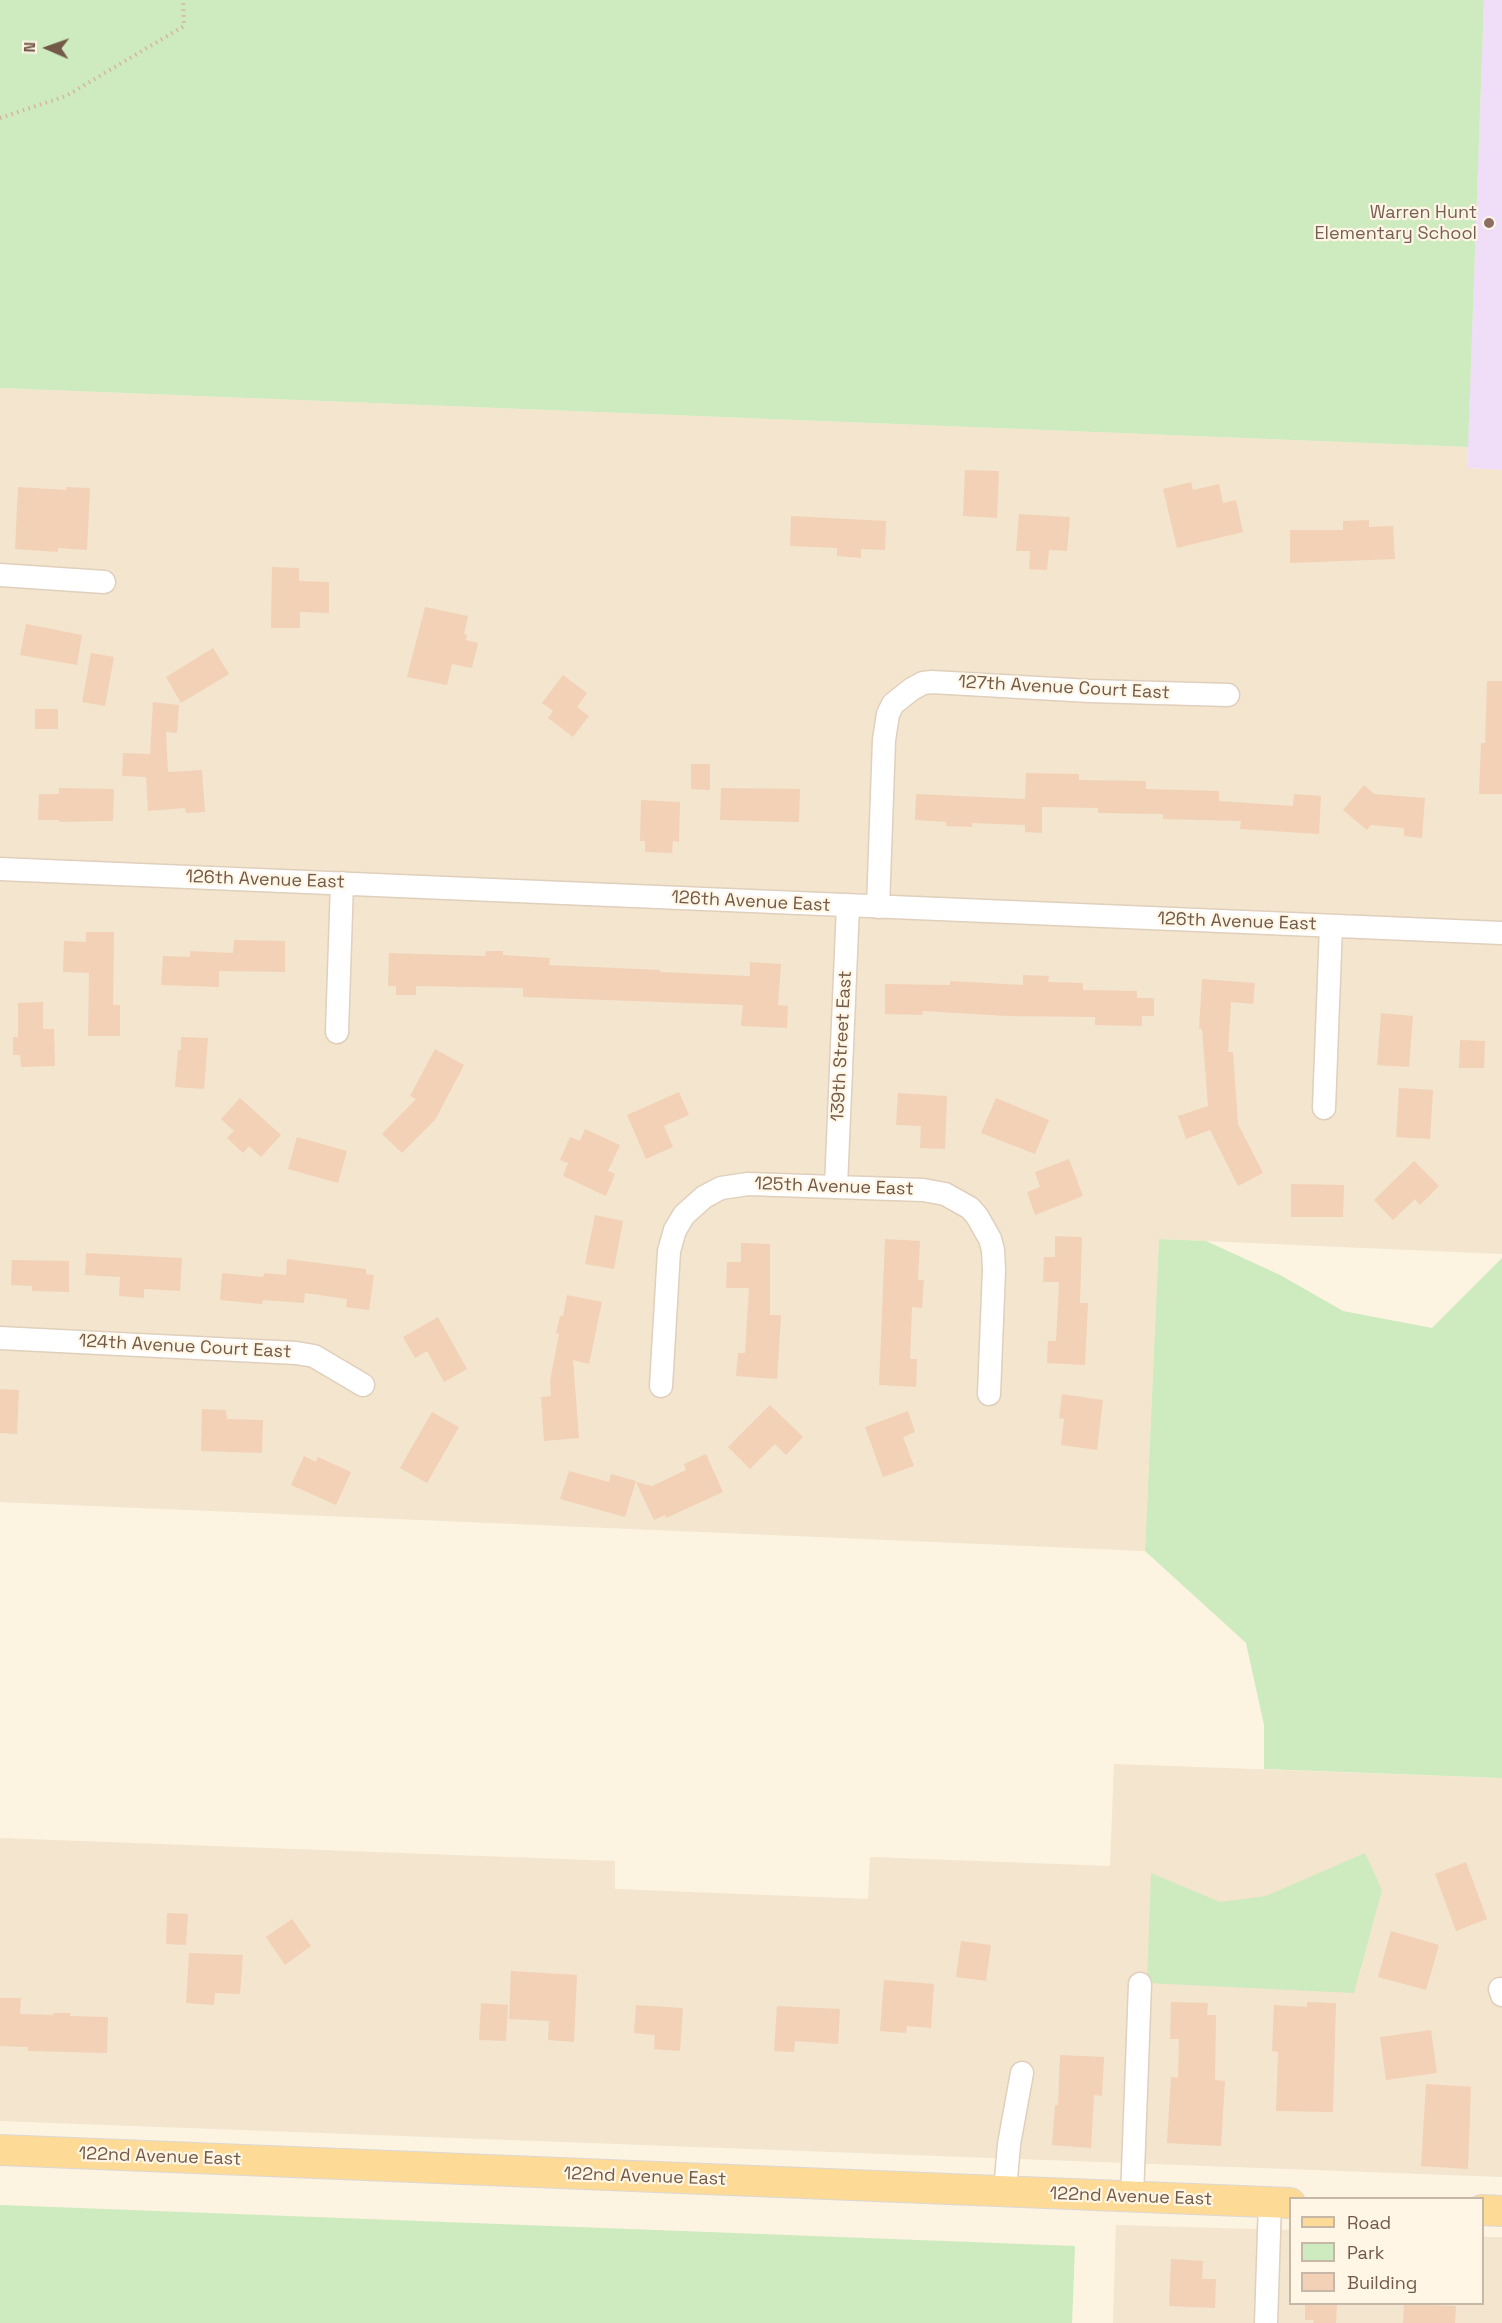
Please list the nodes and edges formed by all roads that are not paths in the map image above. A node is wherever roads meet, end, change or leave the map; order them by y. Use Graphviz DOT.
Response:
graph roads {
  1 [pos="0,576"];
  2 [pos="104,582"];
  3 [pos="1228,695"];
  4 [pos="0,869"];
  5 [pos="342,883"];
  6 [pos="849,906"];
  7 [pos="878,907"];
  8 [pos="1331,926"];
  9 [pos="1502,933"];
  10 [pos="337,1032"];
  11 [pos="1324,1108"];
  12 [pos="836,1186"];
  13 [pos="0,1338"];
  14 [pos="363,1385"];
  15 [pos="661,1386"];
  16 [pos="989,1394"];
  17 [pos="1140,1984"];
  18 [pos="1022,2073"];
  19 [pos="0,2150"];
  20 [pos="1005,2191"];
  21 [pos="1132,2197"];
  22 [pos="1280,2203"];
  23 [pos="1484,2210"];
  24 [pos="1502,2211"];
  25 [pos="1266,2323"];
  1 -- 2 [label="street"];
  3 -- 7 [label="street, 127th Avenue Court East"];
  4 -- 5 [label="street, 126th Avenue East"];
  5 -- 6 [label="street, 126th Avenue East"];
  5 -- 10 [label="street"];
  6 -- 7 [label="street, 126th Avenue East"];
  6 -- 12 [label="street, 139th Street East"];
  7 -- 8 [label="street, 126th Avenue East"];
  8 -- 9 [label="street, 126th Avenue East"];
  8 -- 11 [label="street"];
  12 -- 15 [label="street, 125th Avenue East"];
  12 -- 16 [label="street, 125th Avenue East"];
  13 -- 14 [label="street, 124th Avenue Court East"];
  17 -- 21 [label="street"];
  18 -- 20 [label="street"];
  19 -- 20 [label="main road, 122nd Avenue East"];
  20 -- 21 [label="main road, 122nd Avenue East"];
  21 -- 22 [label="main road, 122nd Avenue East"];
  22 -- 25 [label="street"];
  23 -- 24 [label="main road"];
}
